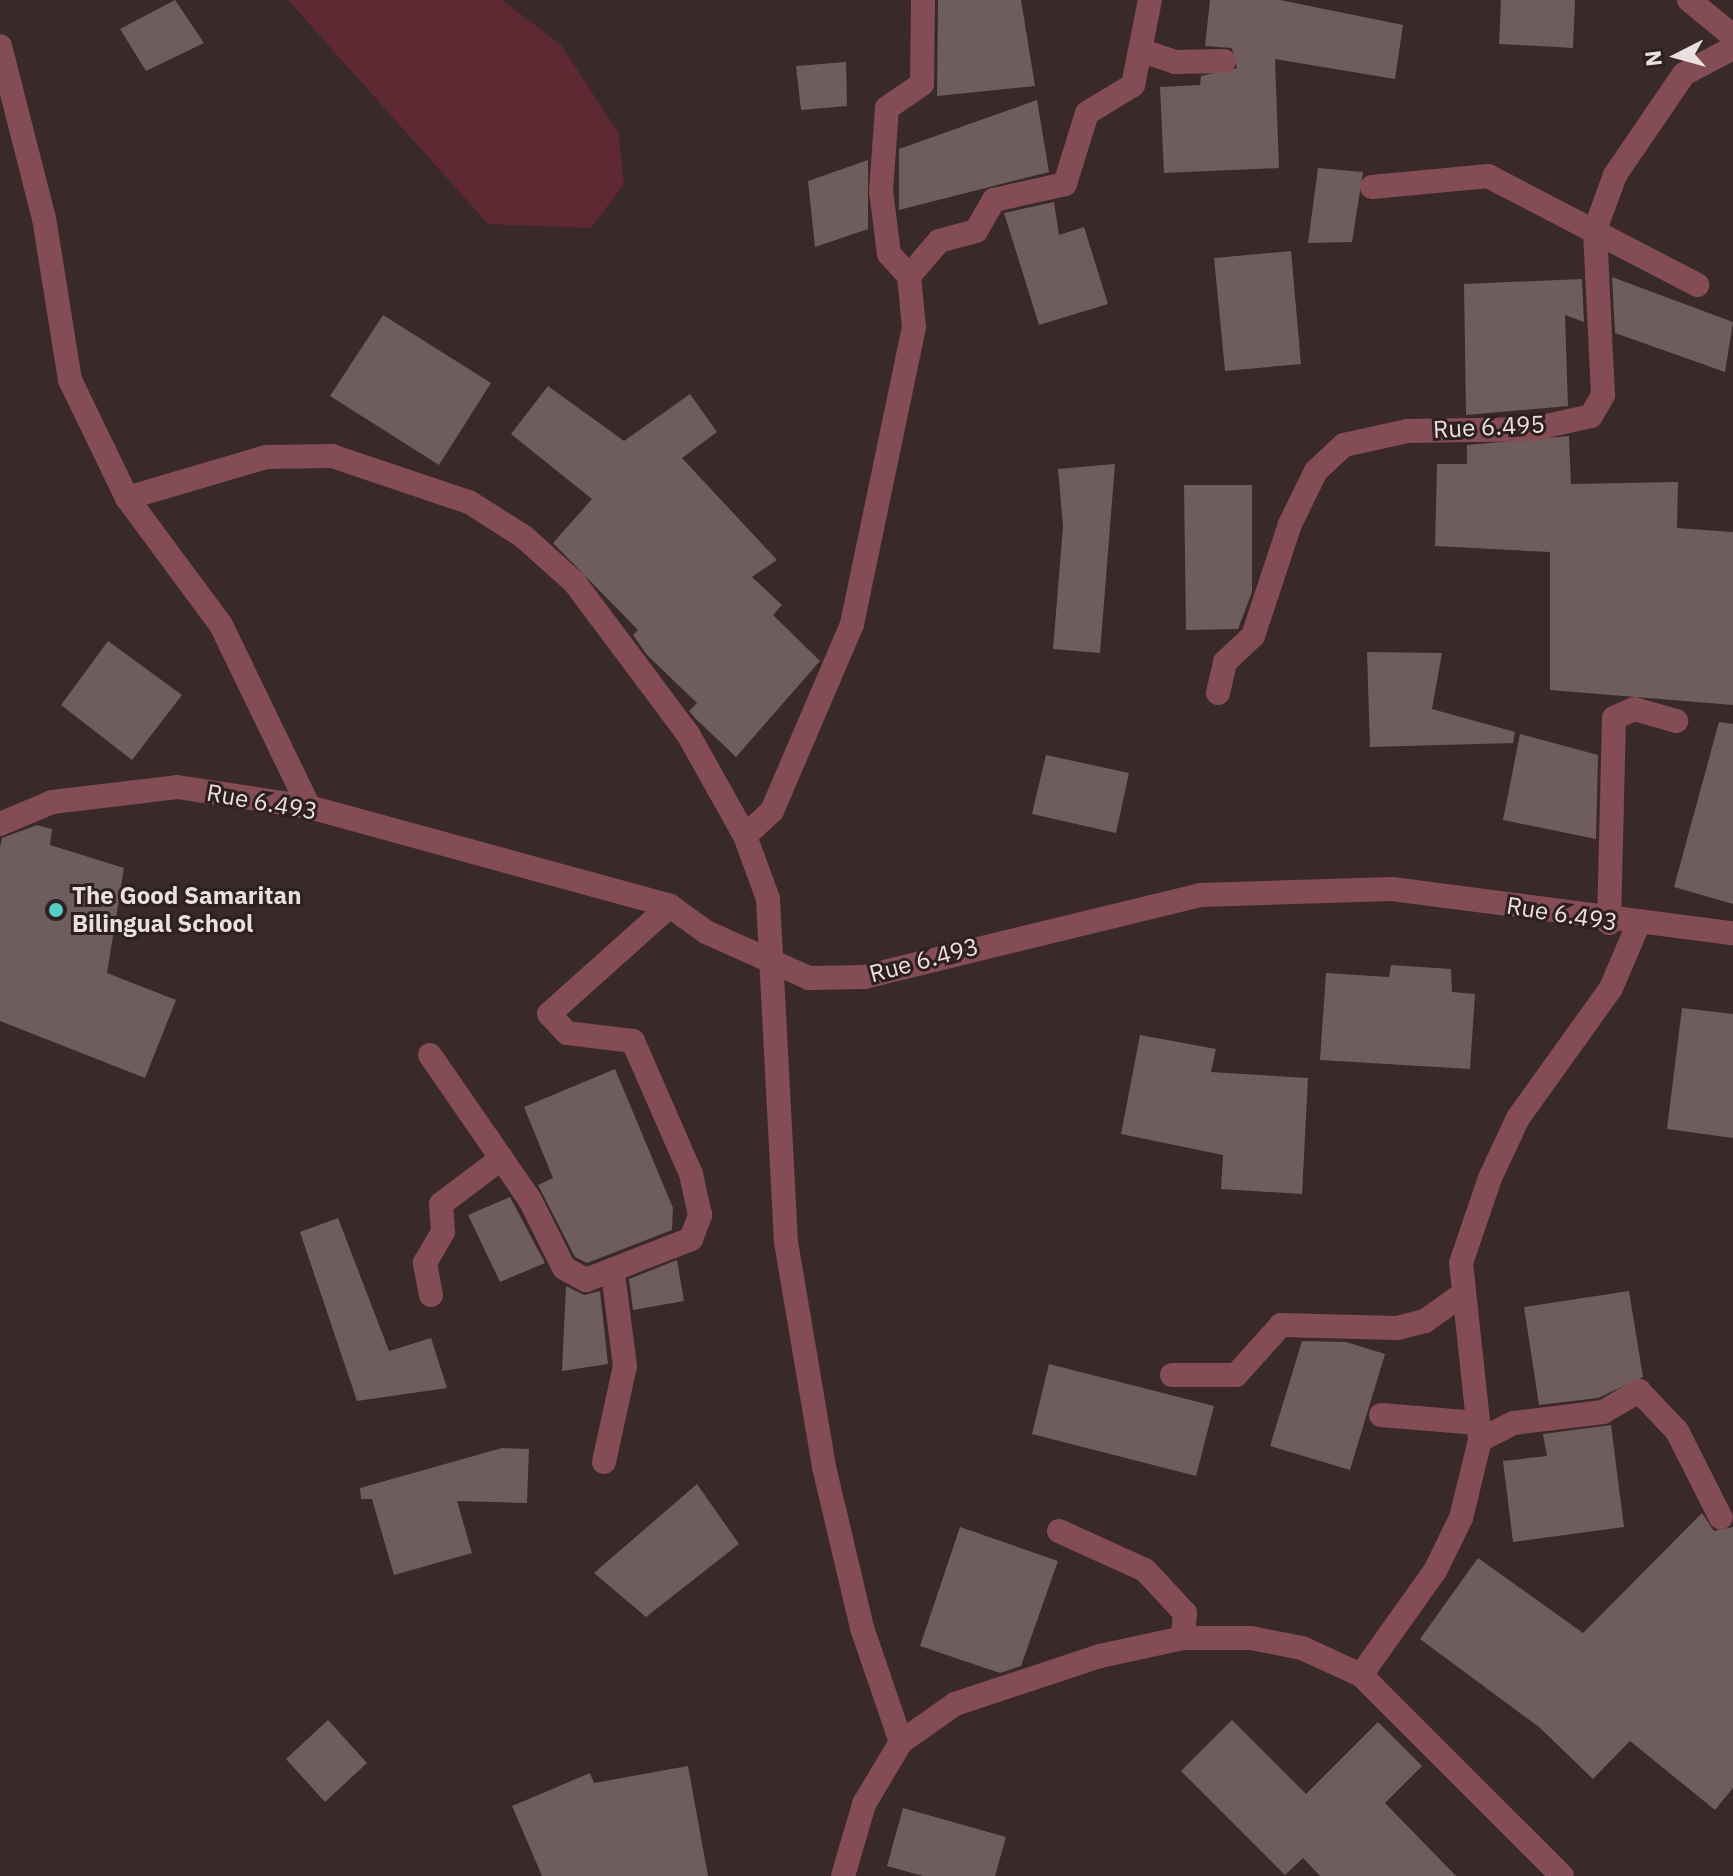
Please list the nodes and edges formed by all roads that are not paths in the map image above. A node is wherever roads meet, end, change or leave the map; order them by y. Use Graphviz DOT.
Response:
graph roads {
  1 [pos="923,0"];
  2 [pos="1150,0"];
  3 [pos="1689,0"];
  4 [pos="1733,36"];
  5 [pos="0,46"];
  6 [pos="1733,48"];
  7 [pos="1145,52"];
  8 [pos="1224,61"];
  9 [pos="1372,187"];
  10 [pos="1595,230"];
  11 [pos="909,276"];
  12 [pos="1697,285"];
  13 [pos="127,498"];
  14 [pos="1218,693"];
  15 [pos="1676,721"];
  16 [pos="309,807"];
  17 [pos="0,824"];
  18 [pos="745,836"];
  19 [pos="670,906"];
  20 [pos="1609,923"];
  21 [pos="1638,925"];
  22 [pos="1733,933"];
  23 [pos="775,964"];
  24 [pos="430,1055"];
  25 [pos="502,1158"];
  26 [pos="613,1273"];
  27 [pos="431,1295"];
  28 [pos="1460,1296"];
  29 [pos="1172,1375"];
  30 [pos="1381,1415"];
  31 [pos="1479,1431"];
  32 [pos="604,1462"];
  33 [pos="1721,1518"];
  34 [pos="1059,1531"];
  35 [pos="1183,1638"];
  36 [pos="1361,1675"];
  37 [pos="901,1742"];
  38 [pos="843,1876"];
  39 [pos="1562,1876"];
  1 -- 11 [label="street"];
  2 -- 7 [label="street"];
  3 -- 4 [label="street"];
  5 -- 13 [label="street"];
  6 -- 10 [label="street, Rue 6.495"];
  7 -- 8 [label="street"];
  7 -- 11 [label="street"];
  9 -- 10 [label="street"];
  10 -- 12 [label="street"];
  10 -- 14 [label="street, Rue 6.495"];
  11 -- 18 [label="street"];
  13 -- 16 [label="street"];
  13 -- 18 [label="street"];
  15 -- 20 [label="street"];
  16 -- 17 [label="street, Rue 6.493"];
  16 -- 19 [label="street, Rue 6.493"];
  18 -- 23 [label="street"];
  19 -- 23 [label="street, Rue 6.493"];
  19 -- 26 [label="street"];
  20 -- 21 [label="street, Rue 6.493"];
  20 -- 23 [label="street, Rue 6.493"];
  21 -- 22 [label="street, Rue 6.493"];
  21 -- 28 [label="street"];
  23 -- 37 [label="street"];
  24 -- 25 [label="street"];
  25 -- 26 [label="street"];
  25 -- 27 [label="street"];
  26 -- 32 [label="street"];
  28 -- 29 [label="street"];
  28 -- 31 [label="street"];
  30 -- 31 [label="street"];
  31 -- 33 [label="street"];
  31 -- 36 [label="street"];
  34 -- 35 [label="street"];
  35 -- 36 [label="street"];
  35 -- 37 [label="street"];
  36 -- 39 [label="street"];
  37 -- 38 [label="street"];
}
